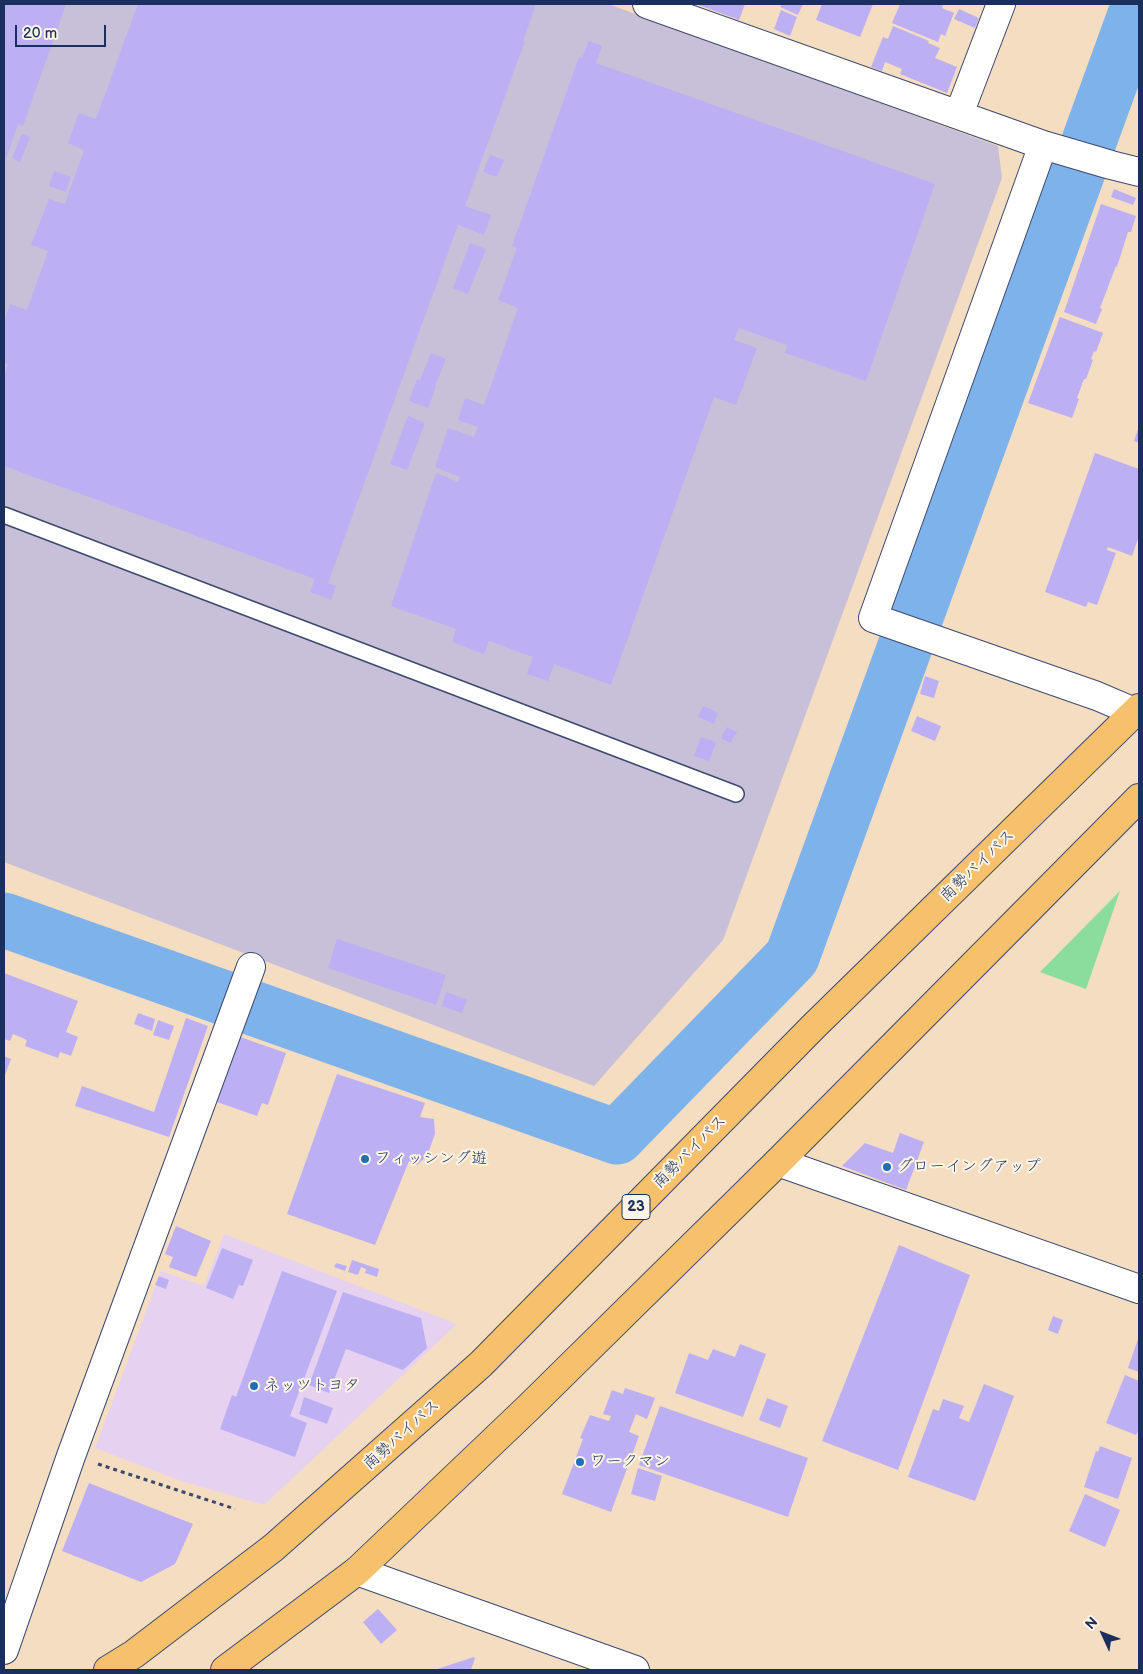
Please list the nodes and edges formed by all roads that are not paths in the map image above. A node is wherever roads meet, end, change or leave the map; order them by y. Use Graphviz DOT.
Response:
graph roads {
  1 [pos="647,4"];
  2 [pos="1001,4"];
  3 [pos="959,114"];
  4 [pos="1043,145"];
  5 [pos="1139,172"];
  6 [pos="4,516"];
  7 [pos="1138,711"];
  8 [pos="736,794"];
  9 [pos="1139,798"];
  10 [pos="251,967"];
  11 [pos="778,1162"];
  12 [pos="1139,1289"];
  13 [pos="357,1571"];
  14 [pos="4,1650"];
  15 [pos="108,1670"];
  16 [pos="225,1670"];
  17 [pos="635,1670"];
  1 -- 3 [label="street"];
  2 -- 3 [label="street"];
  3 -- 4 [label="street"];
  4 -- 5 [label="street"];
  4 -- 7 [label="street"];
  6 -- 8 [label="lane"];
  7 -- 15 [label="highway, 南勢バイパス / 23"];
  9 -- 11 [label="highway"];
  10 -- 14 [label="street"];
  11 -- 12 [label="street"];
  11 -- 13 [label="highway"];
  13 -- 16 [label="highway"];
  13 -- 17 [label="street"];
}
